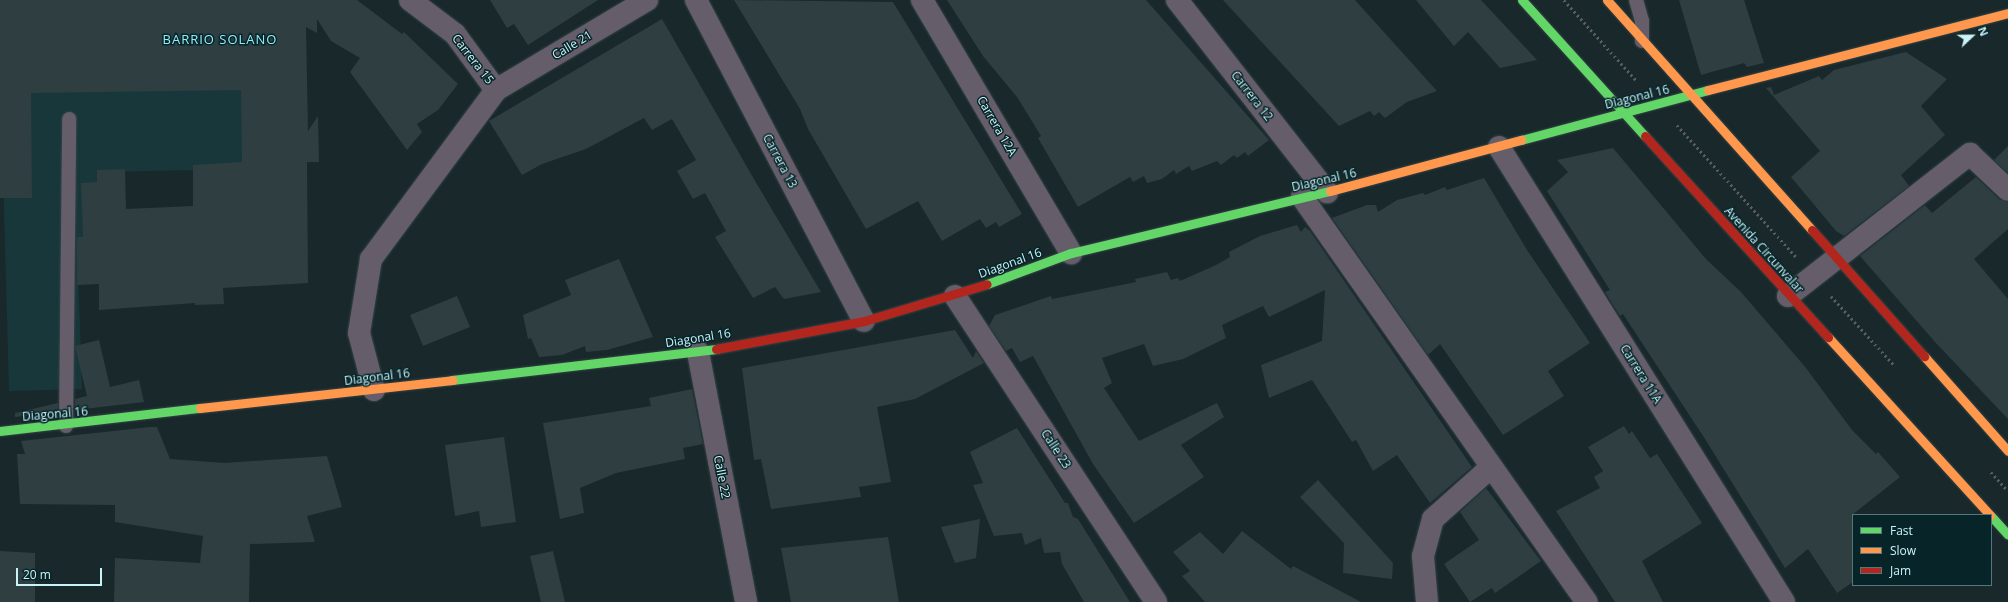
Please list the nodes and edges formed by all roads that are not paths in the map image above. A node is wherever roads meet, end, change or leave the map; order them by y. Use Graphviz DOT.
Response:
graph roads {
  1 [pos="410,0"];
  2 [pos="647,0"];
  3 [pos="696,0"];
  4 [pos="922,0"];
  5 [pos="1177,0"];
  6 [pos="1522,0"];
  7 [pos="1606,0"];
  8 [pos="1636,0"];
  9 [pos="2008,13"];
  10 [pos="1642,41"];
  11 [pos="496,90"];
  12 [pos="1689,96"];
  13 [pos="1622,112"];
  14 [pos="69,119"];
  15 [pos="1499,147"];
  16 [pos="2008,190"];
  17 [pos="1327,192"];
  18 [pos="1302,197"];
  19 [pos="1071,253"];
  20 [pos="1836,260"];
  21 [pos="955,296"];
  22 [pos="1788,296"];
  23 [pos="864,321"];
  24 [pos="698,352"];
  25 [pos="374,390"];
  26 [pos="66,426"];
  27 [pos="0,431"];
  28 [pos="2008,451"];
  29 [pos="1490,468"];
  30 [pos="1988,514"];
  31 [pos="1992,518"];
  32 [pos="2008,535"];
  33 [pos="746,602"];
  34 [pos="1156,602"];
  35 [pos="1427,602"];
  36 [pos="1587,602"];
  37 [pos="1784,602"];
  1 -- 11 [label="street, Carrera 15"];
  2 -- 11 [label="street, Calle 21"];
  3 -- 23 [label="street, Carrera 13"];
  4 -- 19 [label="street, Carrera 12A"];
  5 -- 17 [label="street, Carrera 12"];
  6 -- 13 [label="street, Avenida Circunvalar"];
  7 -- 10 [label="street"];
  8 -- 10 [label="lane"];
  9 -- 12 [label="street, Diagonal 16"];
  10 -- 12 [label="street"];
  11 -- 25 [label="street"];
  12 -- 13 [label="street, Diagonal 16"];
  12 -- 20 [label="street"];
  13 -- 15 [label="street, Diagonal 16"];
  13 -- 22 [label="street, Avenida Circunvalar"];
  14 -- 26 [label="lane"];
  15 -- 17 [label="street, Diagonal 16"];
  15 -- 37 [label="street, Carrera 11A"];
  16 -- 20 [label="street"];
  17 -- 18 [label="street, Diagonal 16"];
  18 -- 19 [label="street, Diagonal 16"];
  18 -- 29 [label="street"];
  19 -- 21 [label="street, Diagonal 16"];
  20 -- 22 [label="street"];
  20 -- 28 [label="street"];
  21 -- 23 [label="street, Diagonal 16"];
  21 -- 34 [label="street, Calle 23"];
  22 -- 30 [label="street, Avenida Circunvalar"];
  23 -- 24 [label="street, Diagonal 16"];
  24 -- 25 [label="street, Diagonal 16"];
  24 -- 33 [label="street, Calle 22"];
  25 -- 26 [label="street, Diagonal 16"];
  26 -- 27 [label="street, Diagonal 16"];
  29 -- 35 [label="street"];
  29 -- 36 [label="street"];
  31 -- 32 [label="street, Avenida Circunvalar"];
}
